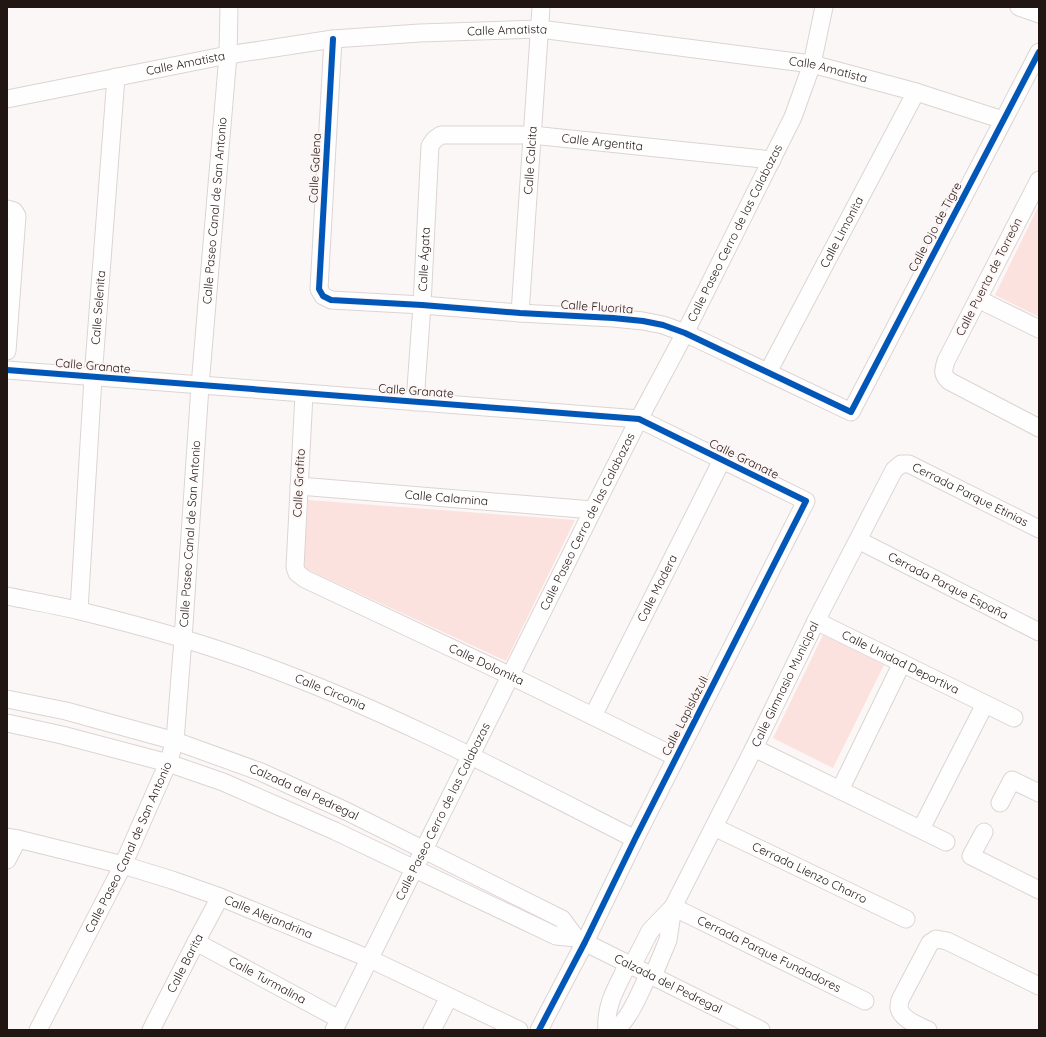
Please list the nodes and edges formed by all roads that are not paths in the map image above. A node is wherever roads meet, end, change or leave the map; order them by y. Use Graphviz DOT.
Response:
graph roads {
  1 [pos="229,7"];
  2 [pos="541,7"];
  3 [pos="824,7"];
  4 [pos="1019,7"];
  5 [pos="1039,14"];
  6 [pos="540,29"];
  7 [pos="333,39"];
  8 [pos="1039,52"];
  9 [pos="228,55"];
  10 [pos="812,64"];
  11 [pos="116,77"];
  12 [pos="916,92"];
  13 [pos="7,99"];
  14 [pos="1003,120"];
  15 [pos="532,136"];
  16 [pos="434,140"];
  17 [pos="772,160"];
  18 [pos="1038,185"];
  19 [pos="11,210"];
  20 [pos="323,296"];
  21 [pos="978,298"];
  22 [pos="422,305"];
  23 [pos="520,313"];
  24 [pos="1039,329"];
  25 [pos="685,333"];
  26 [pos="7,351"];
  27 [pos="7,370"];
  28 [pos="768,372"];
  29 [pos="93,378"];
  30 [pos="200,386"];
  31 [pos="304,394"];
  32 [pos="415,402"];
  33 [pos="851,412"];
  34 [pos="639,419"];
  35 [pos="1039,428"];
  36 [pos="722,460"];
  37 [pos="900,464"];
  38 [pos="299,486"];
  39 [pos="806,501"];
  40 [pos="593,510"];
  41 [pos="1039,529"];
  42 [pos="858,540"];
  43 [pos="296,573"];
  44 [pos="7,596"];
  45 [pos="79,610"];
  46 [pos="816,620"];
  47 [pos="1039,632"];
  48 [pos="183,639"];
  49 [pos="902,663"];
  50 [pos="511,676"];
  51 [pos="7,700"];
  52 [pos="985,704"];
  53 [pos="593,716"];
  54 [pos="1014,718"];
  55 [pos="7,724"];
  56 [pos="174,741"];
  57 [pos="754,748"];
  58 [pos="471,756"];
  59 [pos="676,757"];
  60 [pos="168,763"];
  61 [pos="840,790"];
  62 [pos="1039,793"];
  63 [pos="1000,803"];
  64 [pos="714,827"];
  65 [pos="921,829"];
  66 [pos="984,832"];
  67 [pos="12,838"];
  68 [pos="635,838"];
  69 [pos="946,842"];
  70 [pos="424,850"];
  71 [pos="7,860"];
  72 [pos="123,866"];
  73 [pos="415,868"];
  74 [pos="1039,890"];
  75 [pos="220,897"];
  76 [pos="673,907"];
  77 [pos="906,919"];
  78 [pos="580,940"];
  79 [pos="196,942"];
  80 [pos="370,959"];
  81 [pos="630,965"];
  82 [pos="651,975"];
  83 [pos="1039,986"];
  84 [pos="449,997"];
  85 [pos="865,1001"];
  86 [pos="337,1025"];
  87 [pos="158,1028"];
  88 [pos="38,1030"];
  89 [pos="432,1030"];
  90 [pos="519,1030"];
  91 [pos="539,1030"];
  92 [pos="606,1030"];
  93 [pos="615,1030"];
  94 [pos="761,1030"];
  95 [pos="928,1030"];
  1 -- 9 [label="street, Calle Paseo Canal de San Antonio"];
  2 -- 6 [label="street, Calle Calcita"];
  3 -- 10 [label="street, Calle Paseo Cerro de las Calabazas"];
  4 -- 5 [label="street"];
  6 -- 7 [label="street, Calle Amatista"];
  6 -- 10 [label="street, Calle Amatista"];
  6 -- 15 [label="street, Calle Calcita"];
  7 -- 9 [label="street, Calle Amatista"];
  7 -- 20 [label="street, Calle Galena"];
  8 -- 14 [label="street, Calle Ojo de Tigre"];
  9 -- 11 [label="street, Calle Amatista"];
  9 -- 30 [label="street, Calle Paseo Canal de San Antonio"];
  10 -- 12 [label="street, Calle Amatista"];
  10 -- 17 [label="street, Calle Paseo Cerro de las Calabazas"];
  11 -- 13 [label="street, Calle Amatista"];
  11 -- 29 [label="street, Calle Selenita"];
  12 -- 14 [label="street, Calle Amatista"];
  12 -- 28 [label="street, Calle Limonita"];
  14 -- 33 [label="street, Calle Ojo de Tigre"];
  15 -- 16 [label="street, Calle Argentita"];
  15 -- 17 [label="street, Calle Argentita"];
  15 -- 23 [label="street, Calle Calcita"];
  16 -- 22 [label="street, Calle Ágata"];
  17 -- 25 [label="street, Calle Paseo Cerro de las Calabazas"];
  18 -- 21 [label="street, Calle Puerta de Torreón"];
  19 -- 26 [label="street"];
  20 -- 22 [label="street, Calle Fluorita"];
  21 -- 24 [label="street"];
  21 -- 35 [label="street, Calle Puerta de Torreón"];
  22 -- 23 [label="street, Calle Fluorita"];
  22 -- 32 [label="street, Calle Ágata"];
  23 -- 25 [label="street, Calle Fluorita"];
  25 -- 28 [label="street, Calle Fluorita"];
  25 -- 34 [label="street, Calle Paseo Cerro de las Calabazas"];
  27 -- 29 [label="street, Calle Granate"];
  28 -- 33 [label="street, Calle Fluorita"];
  29 -- 30 [label="street, Calle Granate"];
  29 -- 45 [label="street, Calle Selenita"];
  30 -- 31 [label="street, Calle Granate"];
  30 -- 48 [label="street, Calle Paseo Canal de San Antonio"];
  31 -- 32 [label="street, Calle Granate"];
  31 -- 38 [label="street, Calle Grafito"];
  32 -- 34 [label="street, Calle Granate"];
  34 -- 36 [label="street, Calle Granate"];
  34 -- 40 [label="street, Calle Paseo Cerro de las Calabazas"];
  36 -- 39 [label="street, Calle Granate"];
  36 -- 53 [label="street, Calle Madera"];
  37 -- 41 [label="street, Cerrada Parque Etinias"];
  37 -- 42 [label="street, Calle Gimnasio Municipal"];
  38 -- 40 [label="street, Calle Calamina"];
  38 -- 43 [label="street, Calle Grafito"];
  39 -- 59 [label="street, Calle Lapislázuli"];
  40 -- 50 [label="street, Calle Paseo Cerro de las Calabazas"];
  42 -- 46 [label="street, Calle Gimnasio Municipal"];
  42 -- 47 [label="street, Cerrada Parque España"];
  43 -- 50 [label="street, Calle Dolomita"];
  44 -- 45 [label="street, Calle Circonia"];
  45 -- 48 [label="street, Calle Circonia"];
  46 -- 49 [label="street, Calle Unidad Deportiva"];
  46 -- 57 [label="street, Calle Gimnasio Municipal"];
  48 -- 56 [label="street, Calle Paseo Canal de San Antonio"];
  48 -- 58 [label="street, Calle Circonia"];
  49 -- 52 [label="street, Calle Unidad Deportiva"];
  49 -- 61 [label="street"];
  50 -- 53 [label="street, Calle Dolomita"];
  50 -- 58 [label="street, Calle Paseo Cerro de las Calabazas"];
  51 -- 56 [label="street, Calzada del Pedregal"];
  52 -- 54 [label="street, Calle Unidad Deportiva"];
  52 -- 65 [label="street"];
  53 -- 59 [label="street, Calle Dolomita"];
  55 -- 60 [label="street, Calzada del Pedregal"];
  56 -- 60 [label="street, Calle Paseo Canal de San Antonio"];
  56 -- 70 [label="street, Calzada del Pedregal"];
  57 -- 61 [label="street"];
  57 -- 64 [label="street, Calle Gimnasio Municipal"];
  58 -- 68 [label="street, Calle Circonia"];
  58 -- 70 [label="street, Calle Paseo Cerro de las Calabazas"];
  59 -- 68 [label="street, Calle Lapislázuli"];
  60 -- 72 [label="street, Calle Paseo Canal de San Antonio"];
  60 -- 73 [label="street, Calzada del Pedregal"];
  61 -- 65 [label="street"];
  62 -- 63 [label="street"];
  64 -- 76 [label="street, Calle Gimnasio Municipal"];
  64 -- 77 [label="street, Cerrada Lienzo Charro"];
  65 -- 69 [label="street"];
  66 -- 74 [label="street"];
  67 -- 71 [label="street"];
  67 -- 72 [label="street, Calle Alejandrina"];
  68 -- 78 [label="street, Calle Lapislázuli"];
  70 -- 73 [label="street, Calle Paseo Cerro de las Calabazas"];
  70 -- 78 [label="street, Calzada del Pedregal"];
  72 -- 75 [label="street, Calle Alejandrina"];
  72 -- 88 [label="street, Calle Paseo Canal de San Antonio"];
  73 -- 78 [label="street, Calzada del Pedregal"];
  73 -- 80 [label="street, Calle Paseo Cerro de las Calabazas"];
  75 -- 79 [label="street, Calle Barita"];
  75 -- 80 [label="street, Calle Alejandrina"];
  76 -- 81 [label="street, Calle Gimnasio Municipal"];
  76 -- 82 [label="street, Calle Gimnasio Municipal"];
  76 -- 85 [label="street, Cerrada Parque Fundadores"];
  78 -- 81 [label="street, Calzada del Pedregal"];
  78 -- 91 [label="street, Calle Lapislázuli"];
  79 -- 86 [label="street, Calle Turmalina"];
  79 -- 87 [label="street, Calle Barita"];
  80 -- 84 [label="street, Calle Alejandrina"];
  80 -- 86 [label="street, Calle Paseo Cerro de las Calabazas"];
  81 -- 82 [label="street, Calzada del Pedregal"];
  81 -- 92 [label="street, Calle Gimnasio Municipal"];
  82 -- 93 [label="street, Calle Gimnasio Municipal"];
  82 -- 94 [label="street, Calzada del Pedregal"];
  83 -- 95 [label="street"];
  84 -- 89 [label="street"];
  84 -- 90 [label="street, Calle Alejandrina"];
}
